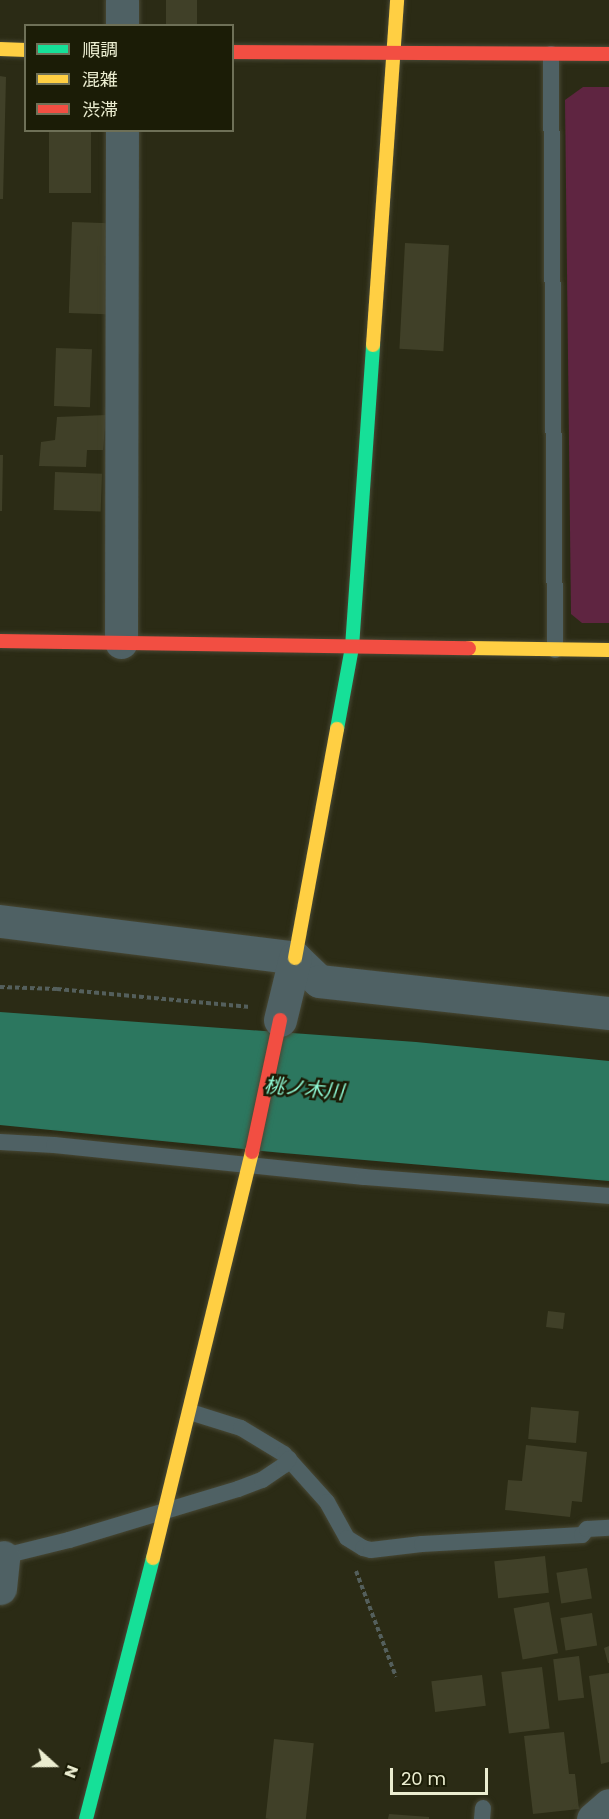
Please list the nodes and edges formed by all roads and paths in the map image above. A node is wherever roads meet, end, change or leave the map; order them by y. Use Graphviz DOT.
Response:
graph roads {
  1 [pos="122,0"];
  2 [pos="397,0"];
  3 [pos="122,24"];
  4 [pos="0,49"];
  5 [pos="24,50"];
  6 [pos="234,52"];
  7 [pos="394,53"];
  8 [pos="551,54"];
  9 [pos="609,54"];
  10 [pos="122,132"];
  11 [pos="0,641"];
  12 [pos="122,642"];
  13 [pos="352,647"];
  14 [pos="555,650"];
  15 [pos="609,650"];
  16 [pos="0,921"];
  17 [pos="295,958"];
  18 [pos="609,1013"];
  19 [pos="280,1020"];
  20 [pos="0,1142"];
  21 [pos="249,1163"];
  22 [pos="609,1197"];
  23 [pos="190,1412"];
  24 [pos="289,1459"];
  25 [pos="164,1511"];
  26 [pos="609,1528"];
  27 [pos="354,1544"];
  28 [pos="1,1567"];
  29 [pos="396,1677"];
  30 [pos="609,1805"];
  31 [pos="86,1819"];
  32 [pos="593,1819"];
  1 -- 3 [label="street"];
  2 -- 7 [label="street"];
  4 -- 5 [label="street"];
  6 -- 7 [label="street"];
  7 -- 8 [label="street"];
  7 -- 13 [label="street"];
  8 -- 9 [label="street"];
  8 -- 14 [label="lane"];
  10 -- 12 [label="street"];
  11 -- 12 [label="street"];
  12 -- 13 [label="street"];
  13 -- 14 [label="street"];
  13 -- 17 [label="street"];
  14 -- 15 [label="street"];
  16 -- 17 [label="street"];
  17 -- 18 [label="street"];
  17 -- 19 [label="street"];
  19 -- 21 [label="street"];
  20 -- 21 [label="lane"];
  21 -- 22 [label="lane"];
  21 -- 23 [label="street"];
  23 -- 24 [label="lane"];
  23 -- 25 [label="street"];
  24 -- 25 [label="lane"];
  24 -- 27 [label="lane"];
  25 -- 28 [label="lane"];
  25 -- 31 [label="street"];
  26 -- 27 [label="lane"];
  27 -- 29 [label="path"];
  30 -- 32 [label="street"];
}
